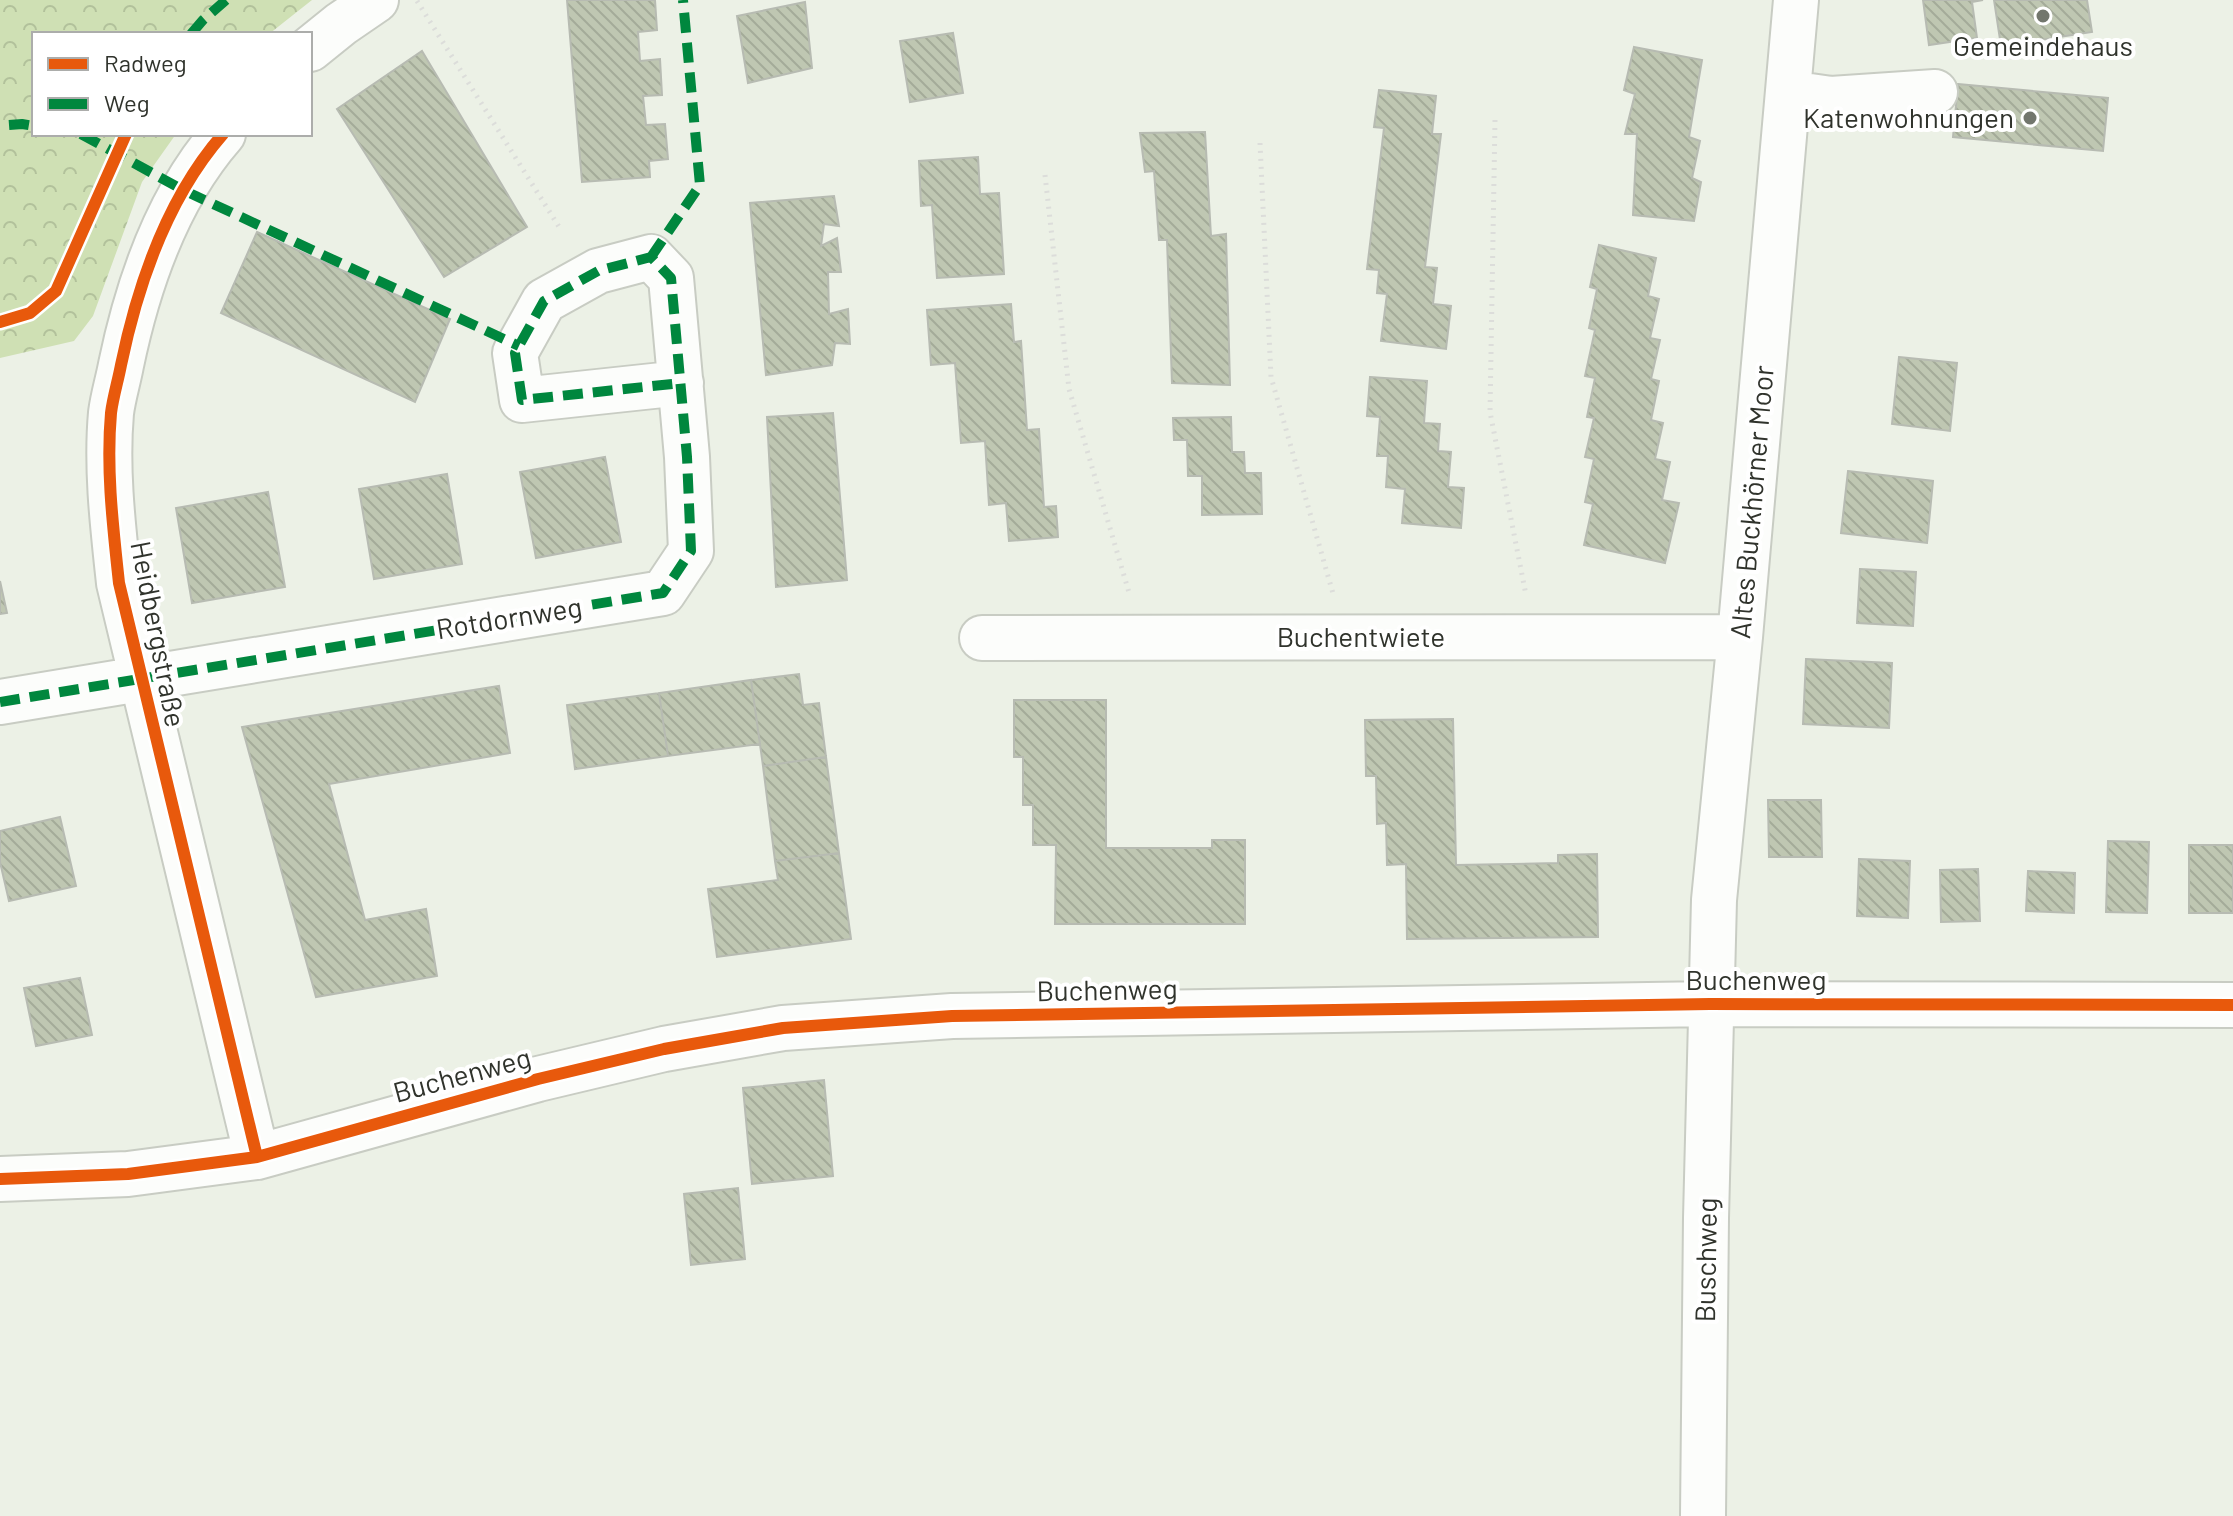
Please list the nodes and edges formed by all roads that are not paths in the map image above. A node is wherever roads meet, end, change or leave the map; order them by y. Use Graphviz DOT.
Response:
graph roads {
  1 [pos="376,0"];
  2 [pos="1796,0"];
  3 [pos="312,47"];
  4 [pos="1935,92"];
  5 [pos="1789,93"];
  6 [pos="222,136"];
  7 [pos="681,383"];
  8 [pos="1740,637"];
  9 [pos="982,638"];
  10 [pos="140,677"];
  11 [pos="0,702"];
  12 [pos="1710,1004"];
  13 [pos="2233,1005"];
  14 [pos="257,1157"];
  15 [pos="0,1179"];
  16 [pos="1703,1516"];
  1 -- 3 [label="street"];
  2 -- 5 [label="street, Altes Buckhörner Moor"];
  4 -- 5 [label="street"];
  5 -- 8 [label="street, Altes Buckhörner Moor"];
  6 -- 10 [label="street, Heidbergstraße"];
  7 -- 10 [label="street, Rotdornweg"];
  8 -- 9 [label="street, Buchentwiete"];
  8 -- 12 [label="street, Altes Buckhörner Moor"];
  10 -- 11 [label="street, Rotdornweg"];
  10 -- 14 [label="street, Heidbergstraße"];
  12 -- 13 [label="street, Buchenweg"];
  12 -- 14 [label="street, Buchenweg"];
  12 -- 16 [label="street, Buschweg"];
  14 -- 15 [label="street, Buchenweg"];
}
